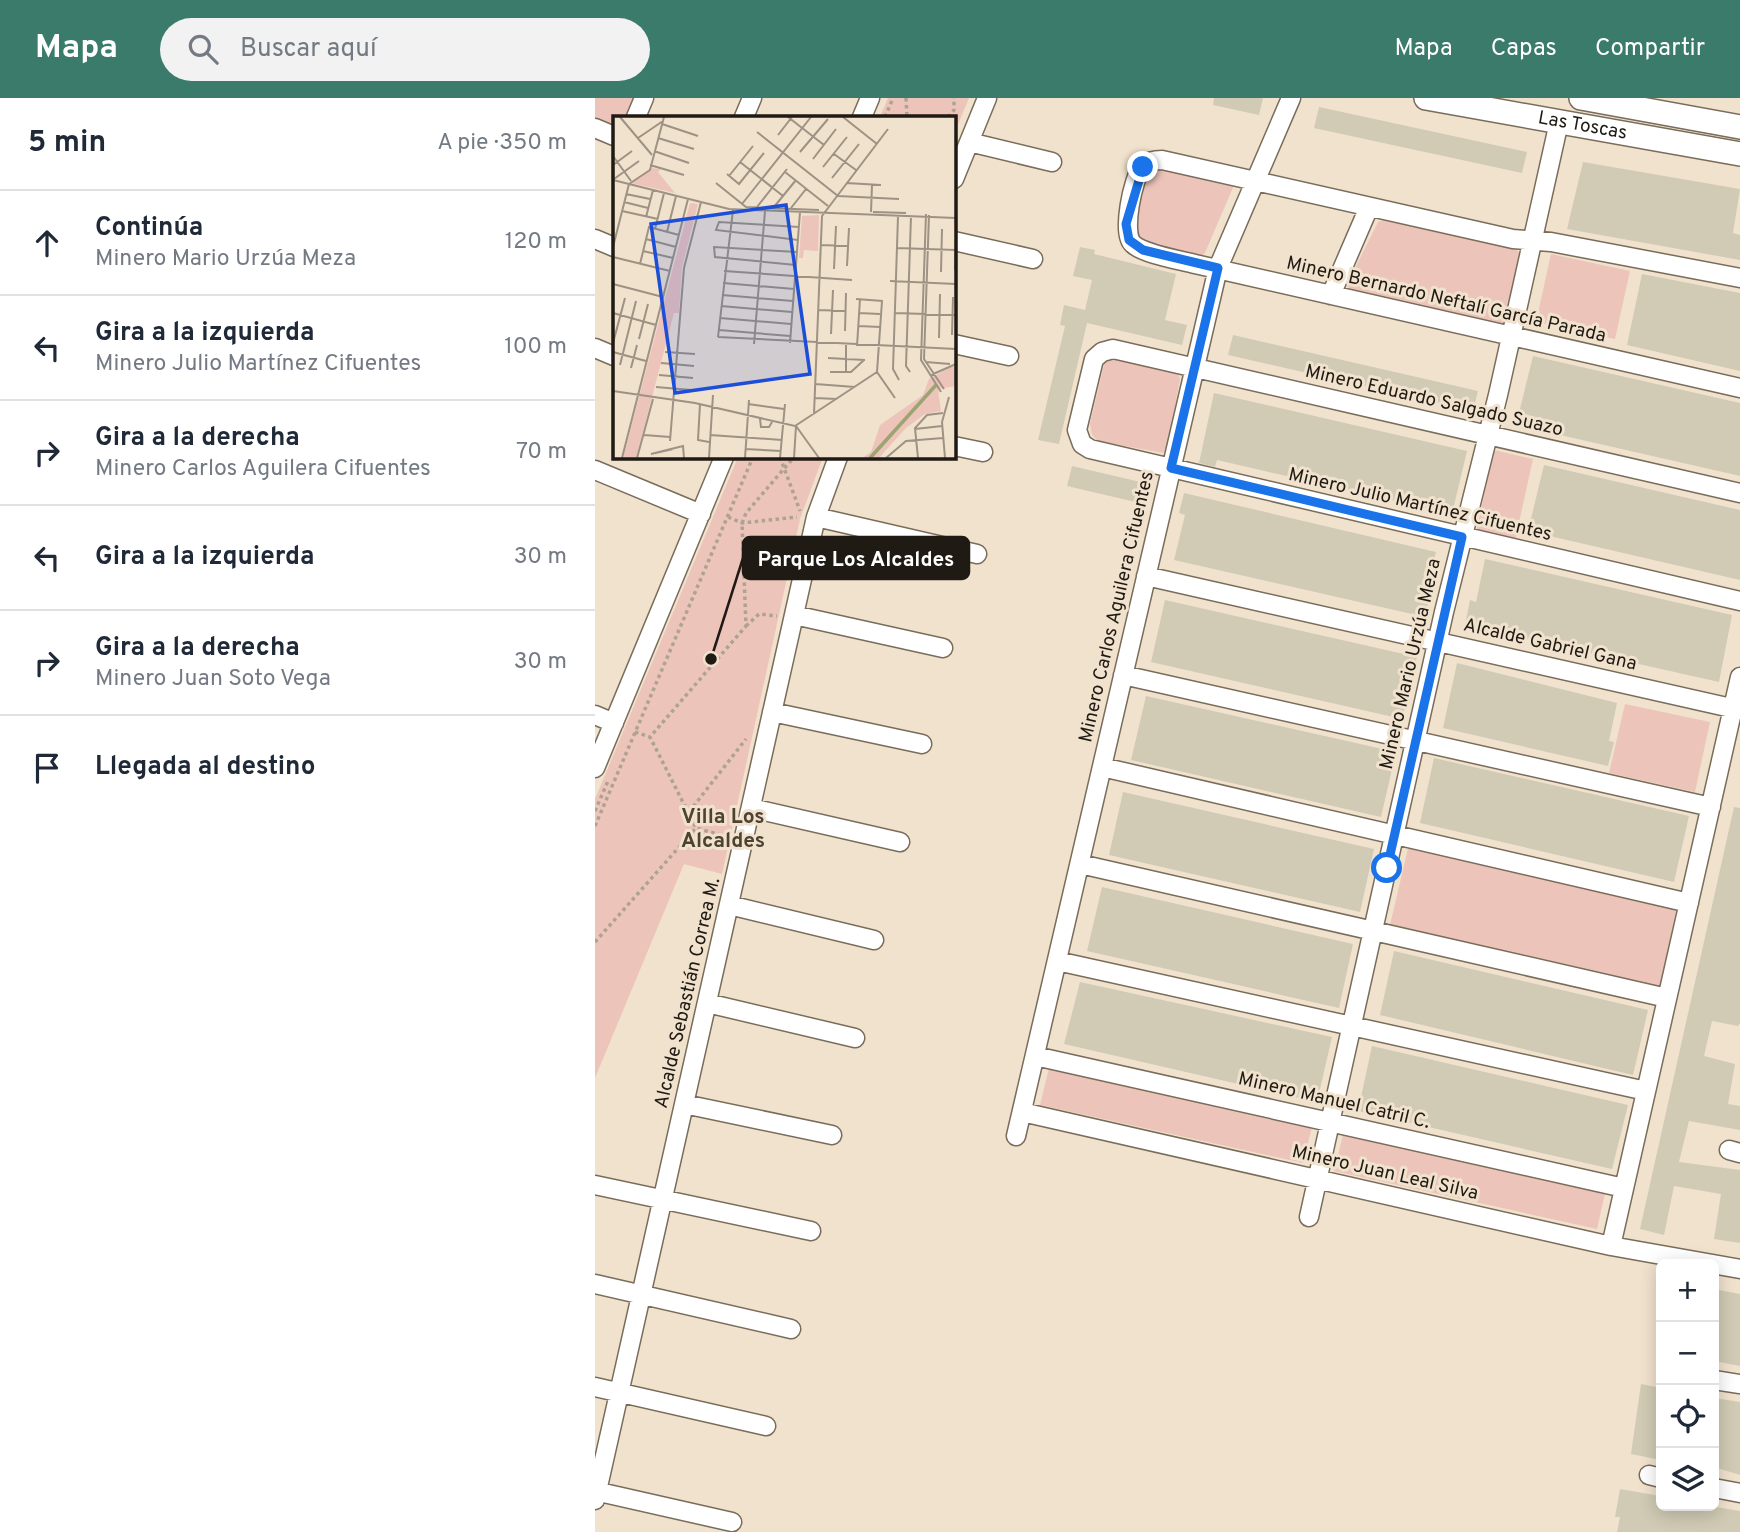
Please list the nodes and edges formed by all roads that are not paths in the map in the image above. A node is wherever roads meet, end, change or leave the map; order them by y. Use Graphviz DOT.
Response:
graph roads {
  1 [pos="644,98"];
  2 [pos="752,98"];
  3 [pos="870,98"];
  4 [pos="987,98"];
  5 [pos="1291,98"];
  6 [pos="1426,98"];
  7 [pos="1581,98"];
  8 [pos="1638,103"];
  9 [pos="636,116"];
  10 [pos="744,116"];
  11 [pos="862,116"];
  12 [pos="1559,122"];
  13 [pos="1740,127"];
  14 [pos="595,128"];
  15 [pos="613,136"];
  16 [pos="969,142"];
  17 [pos="1740,154"];
  18 [pos="1052,162"];
  19 [pos="955,177"];
  20 [pos="1255,181"];
  21 [pos="1369,207"];
  22 [pos="595,239"];
  23 [pos="955,241"];
  24 [pos="1532,241"];
  25 [pos="613,247"];
  26 [pos="1033,259"];
  27 [pos="1218,268"];
  28 [pos="1740,278"];
  29 [pos="1331,295"];
  30 [pos="1511,337"];
  31 [pos="955,344"];
  32 [pos="595,348"];
  33 [pos="613,356"];
  34 [pos="1009,356"];
  35 [pos="1194,368"];
  36 [pos="1740,388"];
  37 [pos="1487,435"];
  38 [pos="955,446"];
  39 [pos="1090,449"];
  40 [pos="983,452"];
  41 [pos="724,458"];
  42 [pos="838,458"];
  43 [pos="1171,468"];
  44 [pos="596,475"];
  45 [pos="1740,493"];
  46 [pos="701,514"];
  47 [pos="816,517"];
  48 [pos="1462,537"];
  49 [pos="977,554"];
  50 [pos="1146,576"];
  51 [pos="1740,601"];
  52 [pos="794,615"];
  53 [pos="1437,641"];
  54 [pos="943,649"];
  55 [pos="1123,675"];
  56 [pos="1740,677"];
  57 [pos="1736,709"];
  58 [pos="772,712"];
  59 [pos="595,715"];
  60 [pos="614,723"];
  61 [pos="1415,739"];
  62 [pos="922,744"];
  63 [pos="1102,767"];
  64 [pos="595,768"];
  65 [pos="1711,807"];
  66 [pos="751,808"];
  67 [pos="1394,835"];
  68 [pos="900,842"];
  69 [pos="1080,864"];
  70 [pos="1689,903"];
  71 [pos="729,905"];
  72 [pos="1373,931"];
  73 [pos="874,940"];
  74 [pos="1057,961"];
  75 [pos="1667,998"];
  76 [pos="707,1003"];
  77 [pos="1352,1026"];
  78 [pos="855,1038"];
  79 [pos="1035,1055"];
  80 [pos="1646,1091"];
  81 [pos="684,1104"];
  82 [pos="1022,1112"];
  83 [pos="1330,1122"];
  84 [pos="832,1135"];
  85 [pos="1016,1136"];
  86 [pos="1317,1179"];
  87 [pos="595,1185"];
  88 [pos="1624,1188"];
  89 [pos="663,1199"];
  90 [pos="1309,1217"];
  91 [pos="811,1231"];
  92 [pos="1611,1246"];
  93 [pos="1740,1269"];
  94 [pos="595,1284"];
  95 [pos="641,1294"];
  96 [pos="791,1329"];
  97 [pos="1719,1381"];
  98 [pos="1740,1384"];
  99 [pos="595,1387"];
  100 [pos="619,1393"];
  101 [pos="766,1426"];
  102 [pos="1719,1489"];
  103 [pos="1740,1493"];
  104 [pos="596,1494"];
  105 [pos="732,1522"];
  1 -- 9 [label="street"];
  2 -- 10 [label="street"];
  3 -- 11 [label="street"];
  4 -- 16 [label="street"];
  5 -- 20 [label="street, Minero Carlos Aguilera Cifuentes"];
  6 -- 12 [label="street, Las Toscas"];
  7 -- 8 [label="street, Las Toscas"];
  8 -- 13 [label="street, Las Toscas"];
  12 -- 17 [label="street, Las Toscas"];
  12 -- 24 [label="street, Minero Mario Urzúa Meza"];
  14 -- 15 [label="street"];
  16 -- 18 [label="street"];
  16 -- 19 [label="street"];
  20 -- 21 [label="street"];
  20 -- 27 [label="street, Minero Carlos Aguilera Cifuentes"];
  20 -- 27 [label="street, Minero Bernardo Neftalí García Parada"];
  21 -- 24 [label="street"];
  21 -- 29 [label="street"];
  22 -- 25 [label="street"];
  23 -- 26 [label="street"];
  24 -- 28 [label="street"];
  24 -- 30 [label="street, Minero Mario Urzúa Meza"];
  27 -- 29 [label="street, Minero Bernardo Neftalí García Parada"];
  27 -- 35 [label="street, Minero Carlos Aguilera Cifuentes"];
  29 -- 30 [label="street, Minero Bernardo Neftalí García Parada"];
  30 -- 36 [label="street, Minero Bernardo Neftalí García Parada"];
  30 -- 37 [label="street, Minero Mario Urzúa Meza"];
  31 -- 34 [label="street"];
  32 -- 33 [label="street"];
  35 -- 37 [label="street, Minero Eduardo Salgado Suazo"];
  35 -- 39 [label="street, Minero Eduardo Salgado Suazo"];
  35 -- 43 [label="street, Minero Carlos Aguilera Cifuentes"];
  37 -- 45 [label="street, Minero Eduardo Salgado Suazo"];
  37 -- 48 [label="street, Minero Mario Urzúa Meza"];
  38 -- 40 [label="street"];
  39 -- 43 [label="street, Minero Julio Martínez Cifuentes"];
  41 -- 46 [label="street"];
  42 -- 47 [label="street, Alcalde Sebastián Correa M."];
  43 -- 48 [label="street, Minero Julio Martínez Cifuentes"];
  43 -- 50 [label="street, Minero Carlos Aguilera Cifuentes"];
  44 -- 46 [label="street"];
  46 -- 60 [label="street"];
  47 -- 49 [label="street"];
  47 -- 52 [label="street, Alcalde Sebastián Correa M."];
  48 -- 51 [label="street, Minero Julio Martínez Cifuentes"];
  48 -- 53 [label="street, Minero Mario Urzúa Meza"];
  50 -- 53 [label="street, Alcalde Gabriel Gana"];
  50 -- 55 [label="street, Minero Carlos Aguilera Cifuentes"];
  52 -- 54 [label="street"];
  52 -- 58 [label="street, Alcalde Sebastián Correa M."];
  53 -- 57 [label="street, Alcalde Gabriel Gana"];
  53 -- 61 [label="street, Minero Mario Urzúa Meza"];
  55 -- 61 [label="street"];
  55 -- 63 [label="street, Minero Carlos Aguilera Cifuentes"];
  56 -- 57 [label="street"];
  57 -- 65 [label="street"];
  58 -- 62 [label="street"];
  58 -- 66 [label="street, Alcalde Sebastián Correa M."];
  59 -- 60 [label="street"];
  60 -- 64 [label="street"];
  61 -- 65 [label="street"];
  61 -- 67 [label="street, Minero Mario Urzúa Meza"];
  63 -- 67 [label="street"];
  63 -- 69 [label="street, Minero Carlos Aguilera Cifuentes"];
  65 -- 70 [label="street"];
  66 -- 68 [label="street"];
  66 -- 71 [label="street, Alcalde Sebastián Correa M."];
  67 -- 70 [label="street"];
  67 -- 72 [label="street, Minero Mario Urzúa Meza"];
  69 -- 72 [label="street"];
  69 -- 74 [label="street, Minero Carlos Aguilera Cifuentes"];
  70 -- 75 [label="street"];
  71 -- 73 [label="street"];
  71 -- 76 [label="street, Alcalde Sebastián Correa M."];
  72 -- 75 [label="street"];
  72 -- 77 [label="street, Minero Mario Urzúa Meza"];
  74 -- 77 [label="street"];
  74 -- 79 [label="street, Minero Carlos Aguilera Cifuentes"];
  75 -- 80 [label="street"];
  76 -- 78 [label="street"];
  76 -- 81 [label="street, Alcalde Sebastián Correa M."];
  77 -- 80 [label="street"];
  77 -- 83 [label="street, Minero Mario Urzúa Meza"];
  79 -- 82 [label="street, Minero Carlos Aguilera Cifuentes"];
  79 -- 83 [label="street, Minero Manuel Catril C."];
  80 -- 88 [label="street"];
  81 -- 84 [label="street"];
  81 -- 89 [label="street, Alcalde Sebastián Correa M."];
  82 -- 85 [label="street, Minero Carlos Aguilera Cifuentes"];
  82 -- 86 [label="street, Minero Juan Leal Silva"];
  83 -- 86 [label="street, Minero Mario Urzúa Meza"];
  83 -- 88 [label="street, Minero Manuel Catril C."];
  86 -- 90 [label="street, Minero Mario Urzúa Meza"];
  86 -- 92 [label="street, Minero Juan Leal Silva"];
  87 -- 89 [label="street"];
  88 -- 92 [label="street"];
  89 -- 91 [label="street"];
  89 -- 95 [label="street, Alcalde Sebastián Correa M."];
  92 -- 93 [label="street, Minero Juan Leal Silva"];
  94 -- 95 [label="street"];
  95 -- 96 [label="street"];
  95 -- 100 [label="street, Alcalde Sebastián Correa M."];
  97 -- 98 [label="street"];
  99 -- 100 [label="street"];
  100 -- 101 [label="street"];
  100 -- 104 [label="street, Alcalde Sebastián Correa M."];
  102 -- 103 [label="street"];
  104 -- 105 [label="street"];
}
